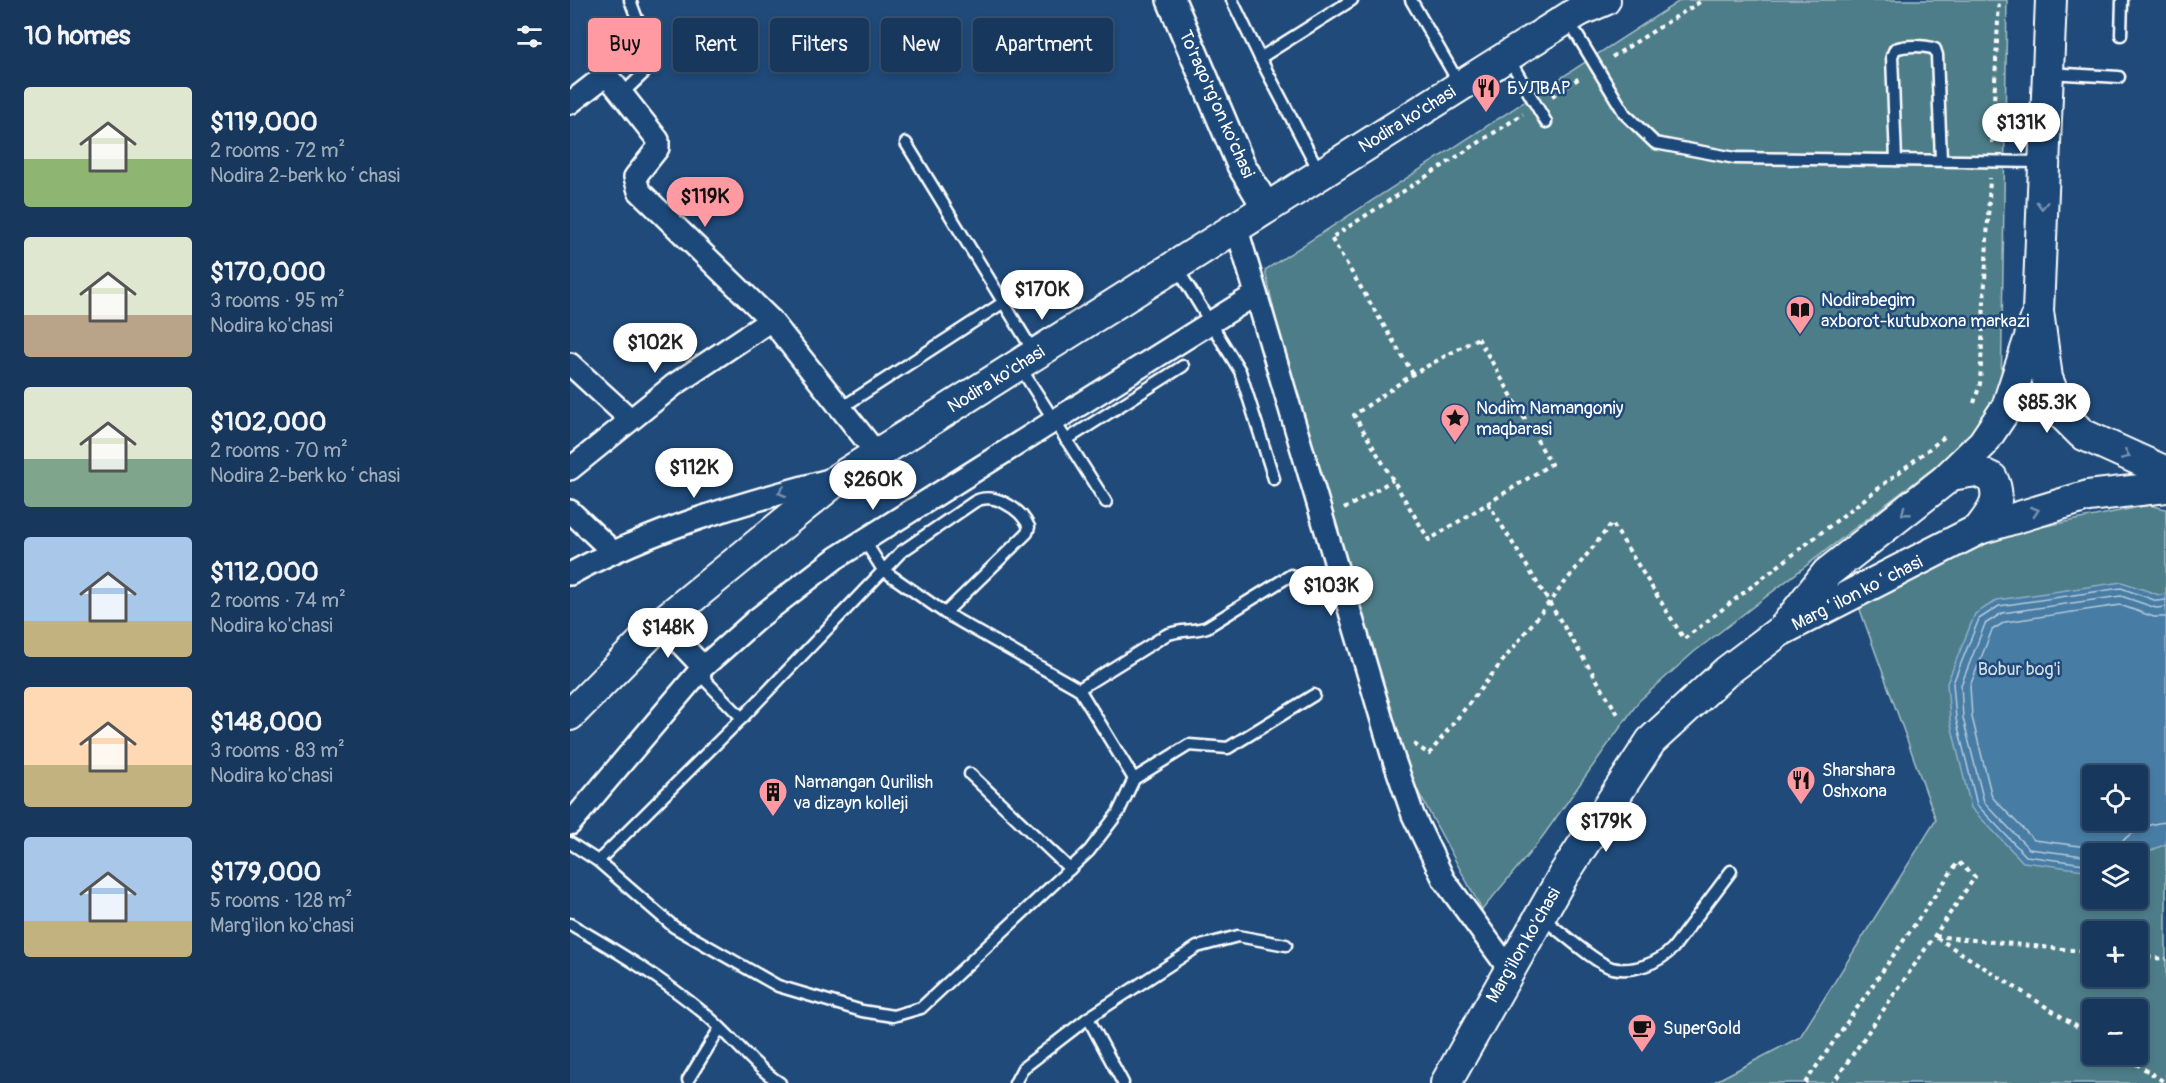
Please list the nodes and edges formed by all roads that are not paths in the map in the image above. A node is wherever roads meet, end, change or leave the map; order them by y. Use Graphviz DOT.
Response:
graph roads {
  1 [pos="630,0"];
  2 [pos="1171,0"];
  3 [pos="1232,0"];
  4 [pos="1352,0"];
  5 [pos="1411,0"];
  6 [pos="2051,0"];
  7 [pos="2122,0"];
  8 [pos="1585,7"];
  9 [pos="2121,35"];
  10 [pos="1507,56"];
  11 [pos="1260,57"];
  12 [pos="2048,73"];
  13 [pos="2119,77"];
  14 [pos="1460,85"];
  15 [pos="622,94"];
  16 [pos="570,103"];
  17 [pos="1546,122"];
  18 [pos="906,143"];
  19 [pos="1896,160"];
  20 [pos="1941,160"];
  21 [pos="2044,162"];
  22 [pos="1320,173"];
  23 [pos="1266,207"];
  24 [pos="1236,226"];
  25 [pos="1175,265"];
  26 [pos="1256,294"];
  27 [pos="1004,302"];
  28 [pos="2038,311"];
  29 [pos="771,320"];
  30 [pos="1211,322"];
  31 [pos="1027,359"];
  32 [pos="570,364"];
  33 [pos="1183,366"];
  34 [pos="1117,382"];
  35 [pos="1129,401"];
  36 [pos="841,408"];
  37 [pos="630,419"];
  38 [pos="1054,421"];
  39 [pos="1066,440"];
  40 [pos="877,454"];
  41 [pos="570,469"];
  42 [pos="2166,472"];
  43 [pos="1951,475"];
  44 [pos="839,478"];
  45 [pos="1274,479"];
  46 [pos="2166,487"];
  47 [pos="1106,502"];
  48 [pos="570,511"];
  49 [pos="1979,529"];
  50 [pos="864,540"];
  51 [pos="612,551"];
  52 [pos="883,570"];
  53 [pos="570,574"];
  54 [pos="1291,575"];
  55 [pos="945,613"];
  56 [pos="661,623"];
  57 [pos="1780,631"];
  58 [pos="703,667"];
  59 [pos="1078,689"];
  60 [pos="1314,695"];
  61 [pos="570,715"];
  62 [pos="742,718"];
  63 [pos="970,774"];
  64 [pos="1134,778"];
  65 [pos="570,824"];
  66 [pos="570,843"];
  67 [pos="598,861"];
  68 [pos="1070,869"];
  69 [pos="1731,871"];
  70 [pos="1540,916"];
  71 [pos="570,924"];
  72 [pos="1286,945"];
  73 [pos="1509,969"];
  74 [pos="1088,1018"];
  75 [pos="720,1028"];
  76 [pos="688,1080"];
  77 [pos="780,1083"];
  78 [pos="1015,1083"];
  79 [pos="1123,1083"];
  80 [pos="1446,1083"];
  1 -- 15 [label="lane"];
  2 -- 23 [label="street, To'raqo'rg'on ko'chasi"];
  3 -- 11 [label="lane"];
  4 -- 11 [label="lane"];
  5 -- 14 [label="lane"];
  6 -- 12 [label="main road"];
  7 -- 9 [label="lane"];
  8 -- 10 [label="main road, Nodira ko'chasi"];
  8 -- 19 [label="lane"];
  10 -- 14 [label="main road, Nodira ko'chasi"];
  10 -- 17 [label="lane"];
  11 -- 22 [label="lane"];
  12 -- 13 [label="lane"];
  12 -- 21 [label="main road"];
  14 -- 22 [label="main road, Nodira ko'chasi"];
  15 -- 16 [label="street"];
  15 -- 29 [label="street"];
  18 -- 27 [label="lane"];
  19 -- 20 [label="lane"];
  19 -- 20 [label="lane"];
  20 -- 21 [label="lane"];
  21 -- 28 [label="main road, one-way"];
  22 -- 23 [label="main road, Nodira ko'chasi"];
  23 -- 24 [label="main road, Nodira ko'chasi"];
  24 -- 25 [label="main road, Nodira ko'chasi"];
  24 -- 26 [label="street"];
  25 -- 30 [label="lane"];
  25 -- 31 [label="main road, Nodira ko'chasi"];
  26 -- 30 [label="street"];
  26 -- 73 [label="street"];
  27 -- 31 [label="lane"];
  27 -- 36 [label="lane"];
  28 -- 42 [label="main road, one-way"];
  28 -- 43 [label="main road"];
  29 -- 36 [label="street"];
  29 -- 37 [label="street"];
  30 -- 34 [label="street"];
  30 -- 45 [label="lane"];
  31 -- 38 [label="lane"];
  31 -- 40 [label="main road, Nodira ko'chasi"];
  32 -- 37 [label="street"];
  33 -- 35 [label="lane"];
  34 -- 35 [label="lane"];
  34 -- 38 [label="street"];
  35 -- 39 [label="lane"];
  36 -- 40 [label="street"];
  37 -- 41 [label="street"];
  38 -- 39 [label="lane"];
  38 -- 50 [label="street"];
  39 -- 47 [label="lane"];
  40 -- 44 [label="main road, Nodira ko'chasi"];
  43 -- 49 [label="main road"];
  43 -- 57 [label="main road, Margʻilon koʻchasi, one-way"];
  44 -- 51 [label="street, one-way"];
  44 -- 56 [label="main road, Nodira ko'chasi"];
  49 -- 46 [label="main road, Margʻilon koʻchasi, one-way"];
  48 -- 51 [label="street"];
  49 -- 57 [label="main road, Margʻilon koʻchasi"];
  50 -- 52 [label="lane"];
  50 -- 58 [label="street"];
  51 -- 53 [label="street"];
  52 -- 55 [label="lane"];
  52 -- 55 [label="lane"];
  52 -- 62 [label="lane"];
  54 -- 59 [label="lane"];
  55 -- 59 [label="lane"];
  56 -- 58 [label="street"];
  56 -- 61 [label="main road, Nodira ko'chasi"];
  57 -- 70 [label="main road, Marg'ilon ko'chasi"];
  58 -- 62 [label="lane"];
  58 -- 65 [label="street"];
  59 -- 64 [label="lane"];
  60 -- 64 [label="lane"];
  62 -- 67 [label="lane"];
  63 -- 68 [label="lane"];
  64 -- 68 [label="lane"];
  66 -- 67 [label="lane"];
  67 -- 68 [label="lane"];
  69 -- 70 [label="lane"];
  70 -- 73 [label="main road, Marg'ilon ko'chasi"];
  71 -- 75 [label="lane"];
  72 -- 74 [label="lane"];
  73 -- 80 [label="main road, Marg'ilon ko'chasi"];
  74 -- 78 [label="lane"];
  74 -- 79 [label="lane"];
  75 -- 76 [label="lane"];
  75 -- 77 [label="lane"];
}
